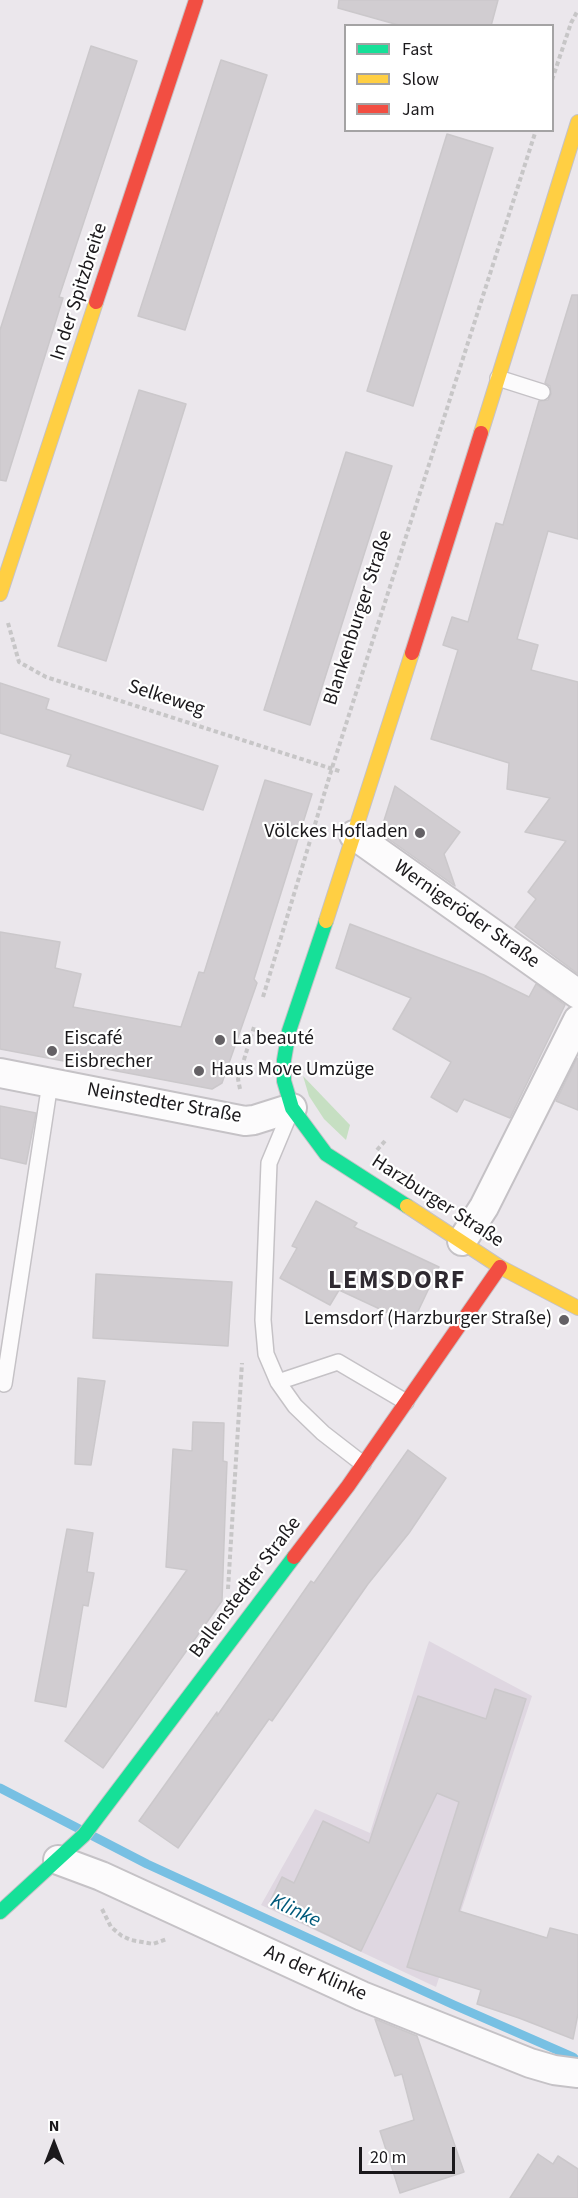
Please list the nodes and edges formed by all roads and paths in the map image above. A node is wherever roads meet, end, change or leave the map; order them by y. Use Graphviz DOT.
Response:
graph roads {
  1 [pos="196,0"];
  2 [pos="578,10"];
  3 [pos="554,74"];
  4 [pos="578,122"];
  5 [pos="535,132"];
  6 [pos="498,378"];
  7 [pos="542,392"];
  8 [pos="1,595"];
  9 [pos="332,768"];
  10 [pos="372,781"];
  11 [pos="354,835"];
  12 [pos="578,994"];
  13 [pos="262,1001"];
  14 [pos="578,1020"];
  15 [pos="255,1024"];
  16 [pos="0,1073"];
  17 [pos="50,1083"];
  18 [pos="292,1108"];
  19 [pos="245,1120"];
  20 [pos="462,1241"];
  21 [pos="500,1267"];
  22 [pos="578,1308"];
  23 [pos="243,1355"];
  24 [pos="278,1382"];
  25 [pos="4,1384"];
  26 [pos="406,1402"];
  27 [pos="363,1464"];
  28 [pos="242,1626"];
  29 [pos="66,1853"];
  30 [pos="0,1912"];
  31 [pos="566,2072"];
  1 -- 8 [label="street, In der Spitzbreite"];
  2 -- 3 [label="path"];
  4 -- 6 [label="street"];
  5 -- 9 [label="path, Blankenburger Straße"];
  6 -- 7 [label="lane"];
  6 -- 10 [label="street"];
  8 -- 9 [label="path, Selkeweg"];
  9 -- 10 [label="path, Selkeweg"];
  9 -- 13 [label="path, Blankenburger Straße"];
  10 -- 11 [label="street"];
  11 -- 12 [label="street, Wernigeröder Straße"];
  11 -- 18 [label="street"];
  14 -- 20 [label="street"];
  15 -- 19 [label="path"];
  16 -- 17 [label="street, Neinstedter Straße"];
  17 -- 19 [label="street, Neinstedter Straße"];
  17 -- 25 [label="lane"];
  18 -- 19 [label="street, Neinstedter Straße"];
  18 -- 20 [label="street, Harzburger Straße"];
  18 -- 24 [label="lane"];
  20 -- 21 [label="street, Harzburger Straße"];
  21 -- 22 [label="street, Harzburger Straße"];
  21 -- 26 [label="street, Ballenstedter Straße"];
  23 -- 28 [label="path"];
  24 -- 26 [label="lane"];
  24 -- 27 [label="lane"];
  26 -- 27 [label="street, Ballenstedter Straße"];
  27 -- 28 [label="street, Ballenstedter Straße"];
  28 -- 29 [label="street, Ballenstedter Straße"];
  29 -- 30 [label="street, Ballenstedter Straße"];
  29 -- 31 [label="street, An der Klinke"];
}
